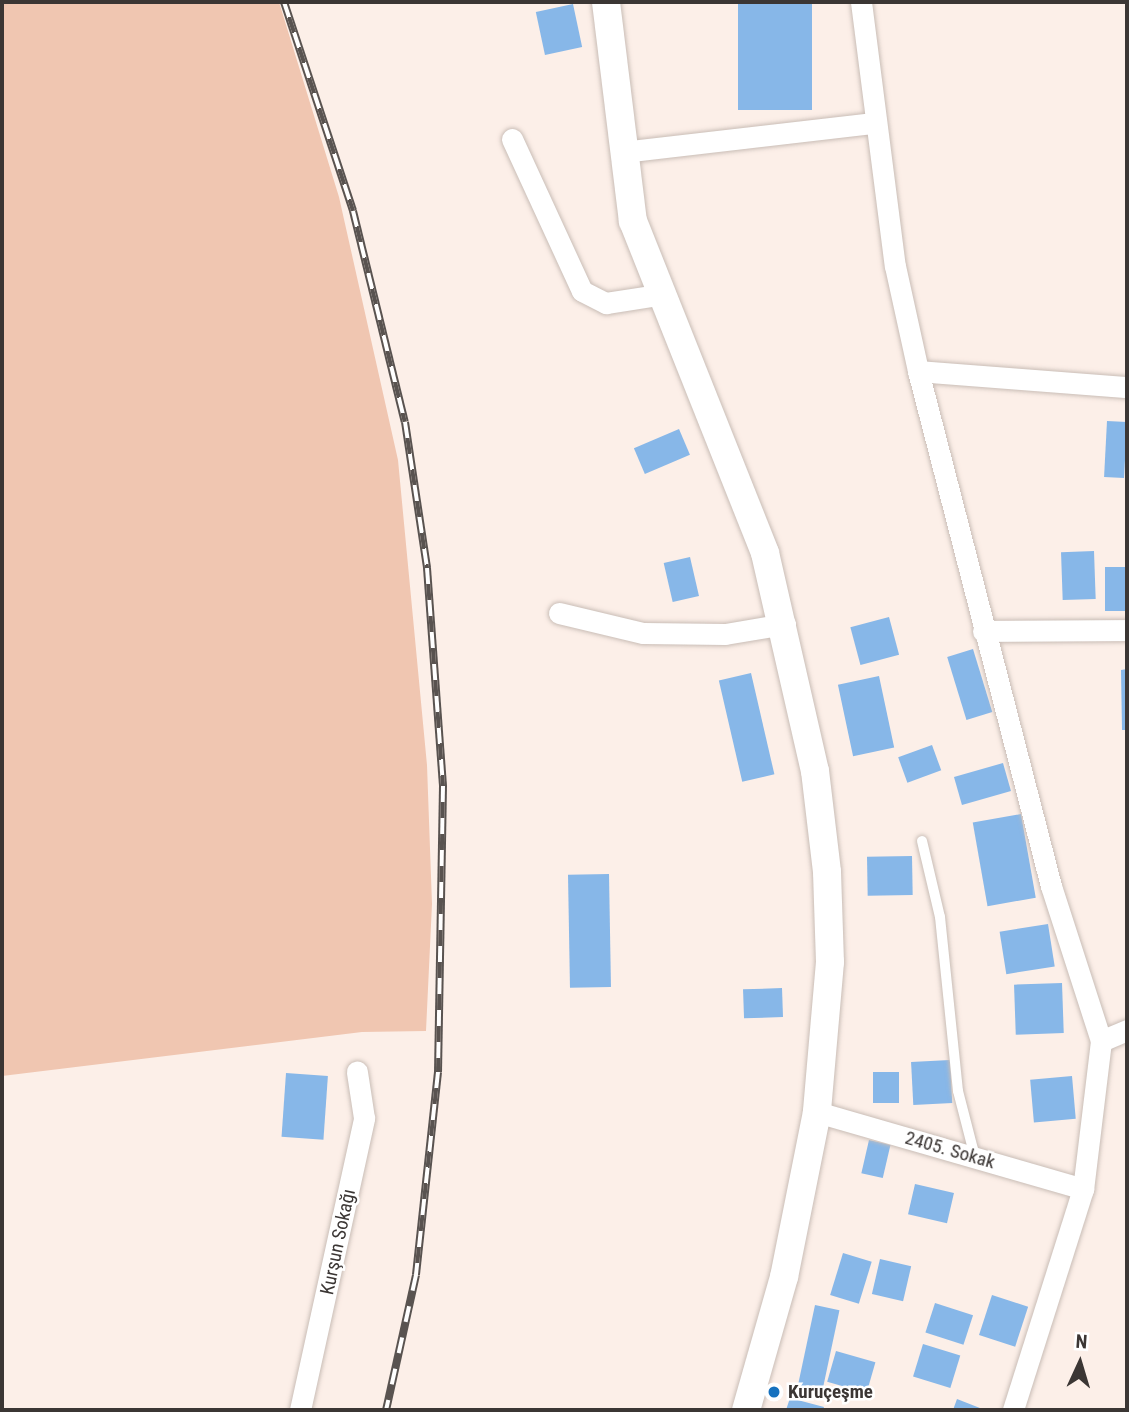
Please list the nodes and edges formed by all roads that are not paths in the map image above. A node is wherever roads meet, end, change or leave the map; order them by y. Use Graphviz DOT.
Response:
graph roads {
  1 [pos="606,2"];
  2 [pos="861,2"];
  3 [pos="874,123"];
  4 [pos="512,139"];
  5 [pos="622,152"];
  6 [pos="658,295"];
  7 [pos="918,371"];
  8 [pos="1127,387"];
  9 [pos="559,612"];
  10 [pos="785,624"];
  11 [pos="1127,630"];
  12 [pos="984,631"];
  13 [pos="922,841"];
  14 [pos="1127,1030"];
  15 [pos="1101,1041"];
  16 [pos="357,1072"];
  17 [pos="817,1112"];
  18 [pos="975,1157"];
  19 [pos="1083,1189"];
  20 [pos="300,1410"];
  21 [pos="746,1410"];
  22 [pos="1013,1410"];
  1 -- 5 [label="street"];
  2 -- 3 [label="street"];
  3 -- 5 [label="street"];
  3 -- 7 [label="street"];
  4 -- 6 [label="street"];
  5 -- 6 [label="street"];
  6 -- 10 [label="street"];
  7 -- 8 [label="street"];
  7 -- 12 [label="street"];
  9 -- 10 [label="street"];
  10 -- 17 [label="street"];
  11 -- 12 [label="street"];
  12 -- 15 [label="street"];
  13 -- 18 [label="lane"];
  14 -- 15 [label="street"];
  15 -- 19 [label="street"];
  16 -- 20 [label="street, Kurşun Sokağı"];
  17 -- 18 [label="street, 2405. Sokak"];
  17 -- 21 [label="street"];
  18 -- 19 [label="street, 2405. Sokak"];
  19 -- 22 [label="street"];
}
